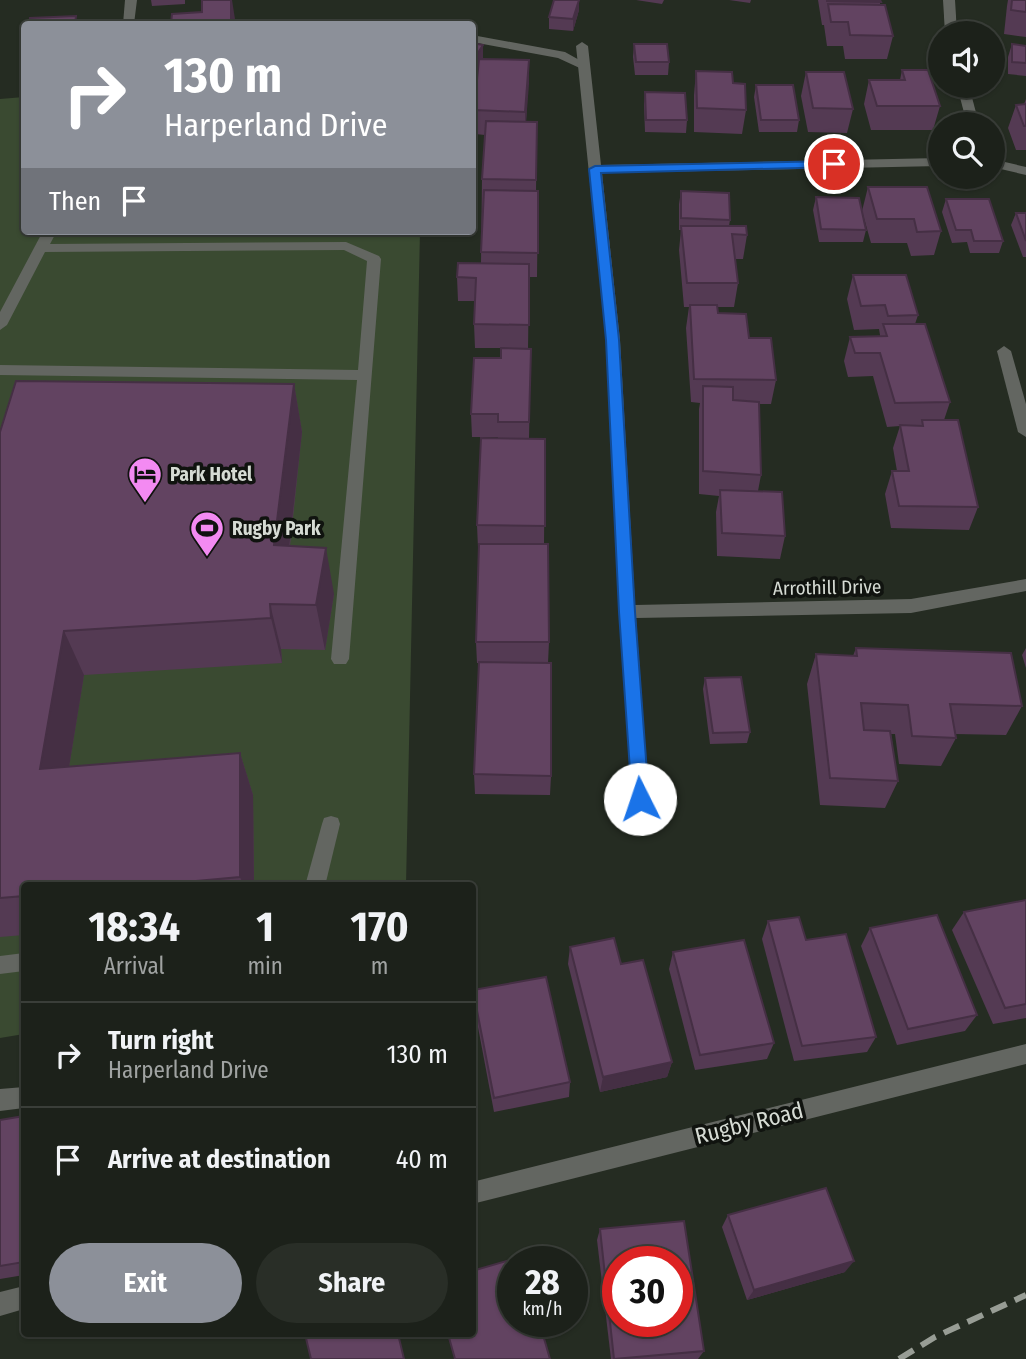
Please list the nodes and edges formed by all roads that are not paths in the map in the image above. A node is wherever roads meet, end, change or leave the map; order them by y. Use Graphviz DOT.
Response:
graph roads {
  1 [pos="131,0"];
  2 [pos="949,0"];
  3 [pos="129,21"];
  4 [pos="950,21"];
  5 [pos="476,39"];
  6 [pos="582,46"];
  7 [pos="584,66"];
  8 [pos="928,162"];
  9 [pos="1005,166"];
  10 [pos="595,169"];
  11 [pos="1026,171"];
  12 [pos="48,235"];
  13 [pos="40,248"];
  14 [pos="0,325"];
  15 [pos="1004,351"];
  16 [pos="0,370"];
  17 [pos="365,375"];
  18 [pos="1026,432"];
  19 [pos="1026,585"];
  20 [pos="627,612"];
  21 [pos="340,659"];
  22 [pos="640,799"];
  23 [pos="331,824"];
  24 [pos="316,882"];
  25 [pos="21,962"];
  26 [pos="0,965"];
  27 [pos="1026,1054"];
  28 [pos="21,1098"];
  29 [pos="0,1100"];
  30 [pos="476,1192"];
  31 [pos="21,1299"];
  32 [pos="0,1304"];
  1 -- 3 [label="street"];
  2 -- 4 [label="street"];
  5 -- 7 [label="street"];
  6 -- 7 [label="street"];
  7 -- 10 [label="street"];
  8 -- 10 [label="street"];
  9 -- 11 [label="street"];
  10 -- 20 [label="street"];
  12 -- 13 [label="street"];
  13 -- 14 [label="street"];
  13 -- 17 [label="street"];
  15 -- 18 [label="street"];
  16 -- 17 [label="street"];
  17 -- 21 [label="street"];
  19 -- 20 [label="street, Arrothill Drive"];
  20 -- 22 [label="street"];
  23 -- 24 [label="street"];
  25 -- 26 [label="street"];
  27 -- 30 [label="street, Rugby Road"];
  28 -- 29 [label="street"];
  31 -- 32 [label="street"];
}
